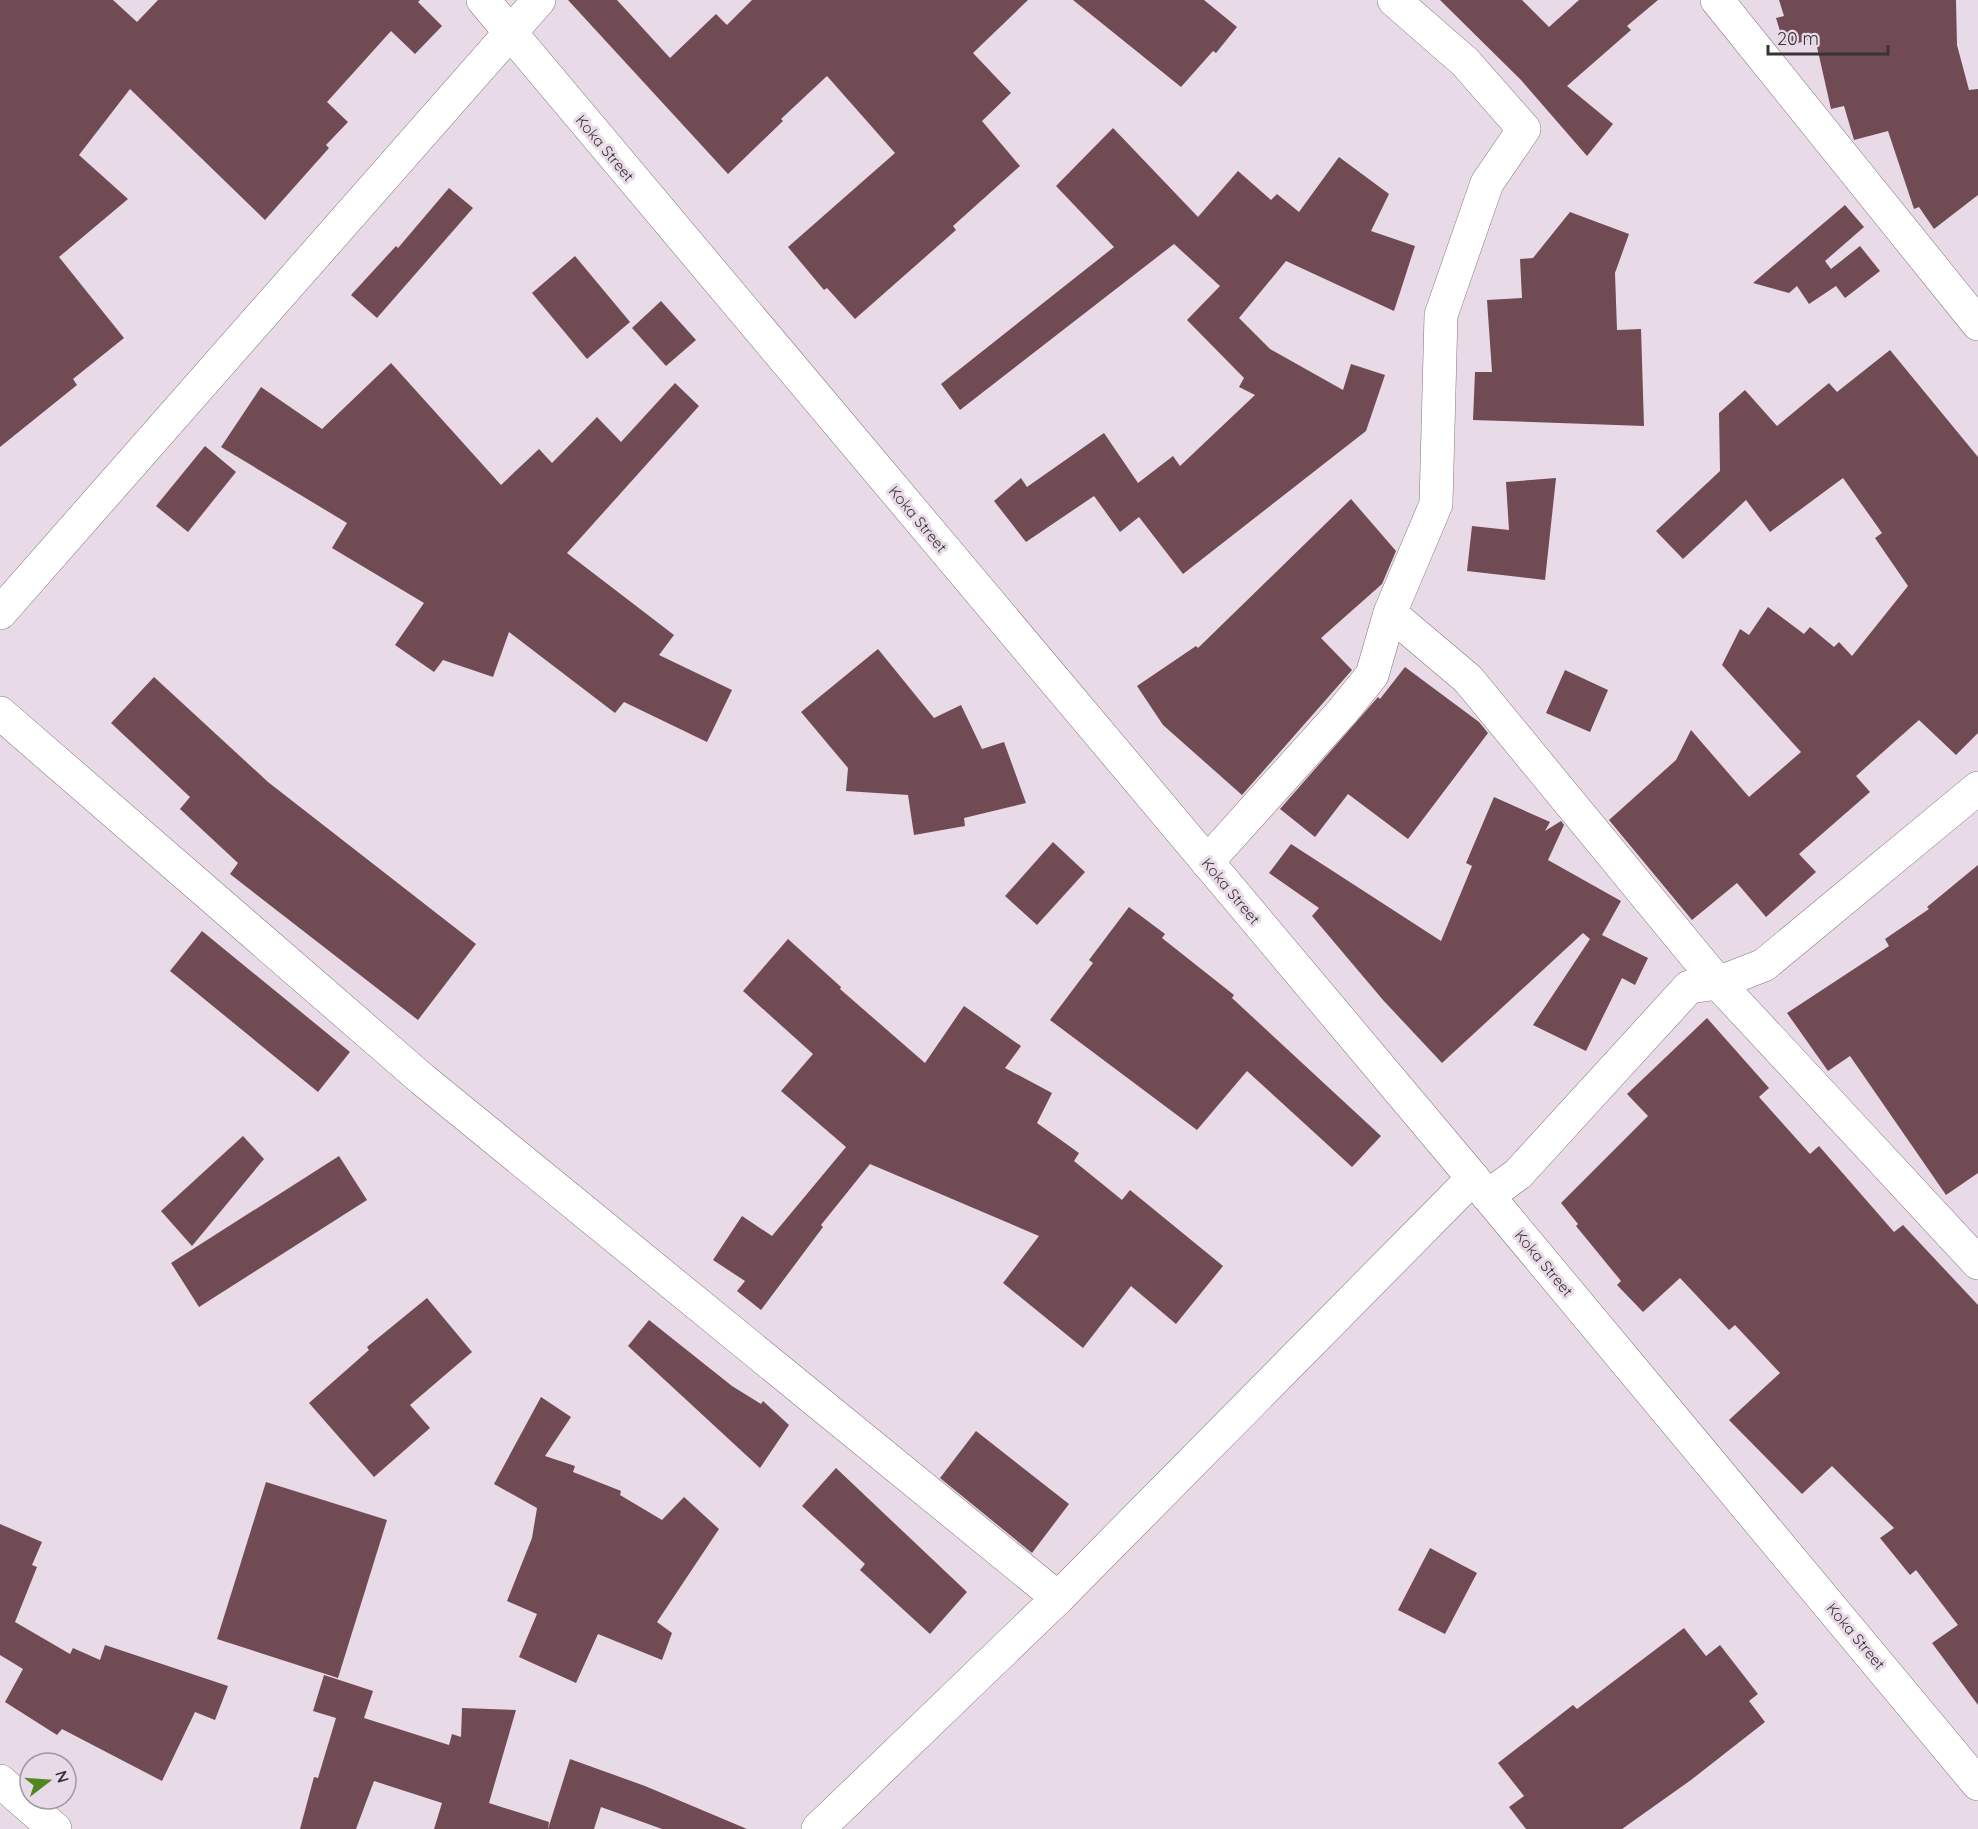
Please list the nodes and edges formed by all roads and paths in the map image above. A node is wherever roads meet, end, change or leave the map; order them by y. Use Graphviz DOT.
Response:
graph roads {
  1 [pos="483,0"];
  2 [pos="539,0"];
  3 [pos="1394,0"];
  4 [pos="1718,0"];
  5 [pos="511,35"];
  6 [pos="1978,324"];
  7 [pos="0,613"];
  8 [pos="1390,613"];
  9 [pos="0,713"];
  10 [pos="1978,788"];
  11 [pos="1207,862"];
  12 [pos="1718,983"];
  13 [pos="1480,1187"];
  14 [pos="1978,1263"];
  15 [pos="1058,1598"];
  16 [pos="0,1781"];
  17 [pos="1978,1784"];
  18 [pos="56,1829"];
  19 [pos="818,1829"];
  1 -- 5 [label="street, Koka Street"];
  2 -- 5 [label="street"];
  3 -- 8 [label="street"];
  4 -- 6 [label="street"];
  5 -- 7 [label="street"];
  5 -- 11 [label="street, Koka Street"];
  8 -- 11 [label="street"];
  8 -- 12 [label="street"];
  9 -- 15 [label="street"];
  10 -- 12 [label="street"];
  11 -- 13 [label="street, Koka Street"];
  12 -- 13 [label="street"];
  12 -- 14 [label="street"];
  13 -- 15 [label="street"];
  13 -- 17 [label="street, Koka Street"];
  15 -- 19 [label="street"];
  16 -- 18 [label="street"];
}
